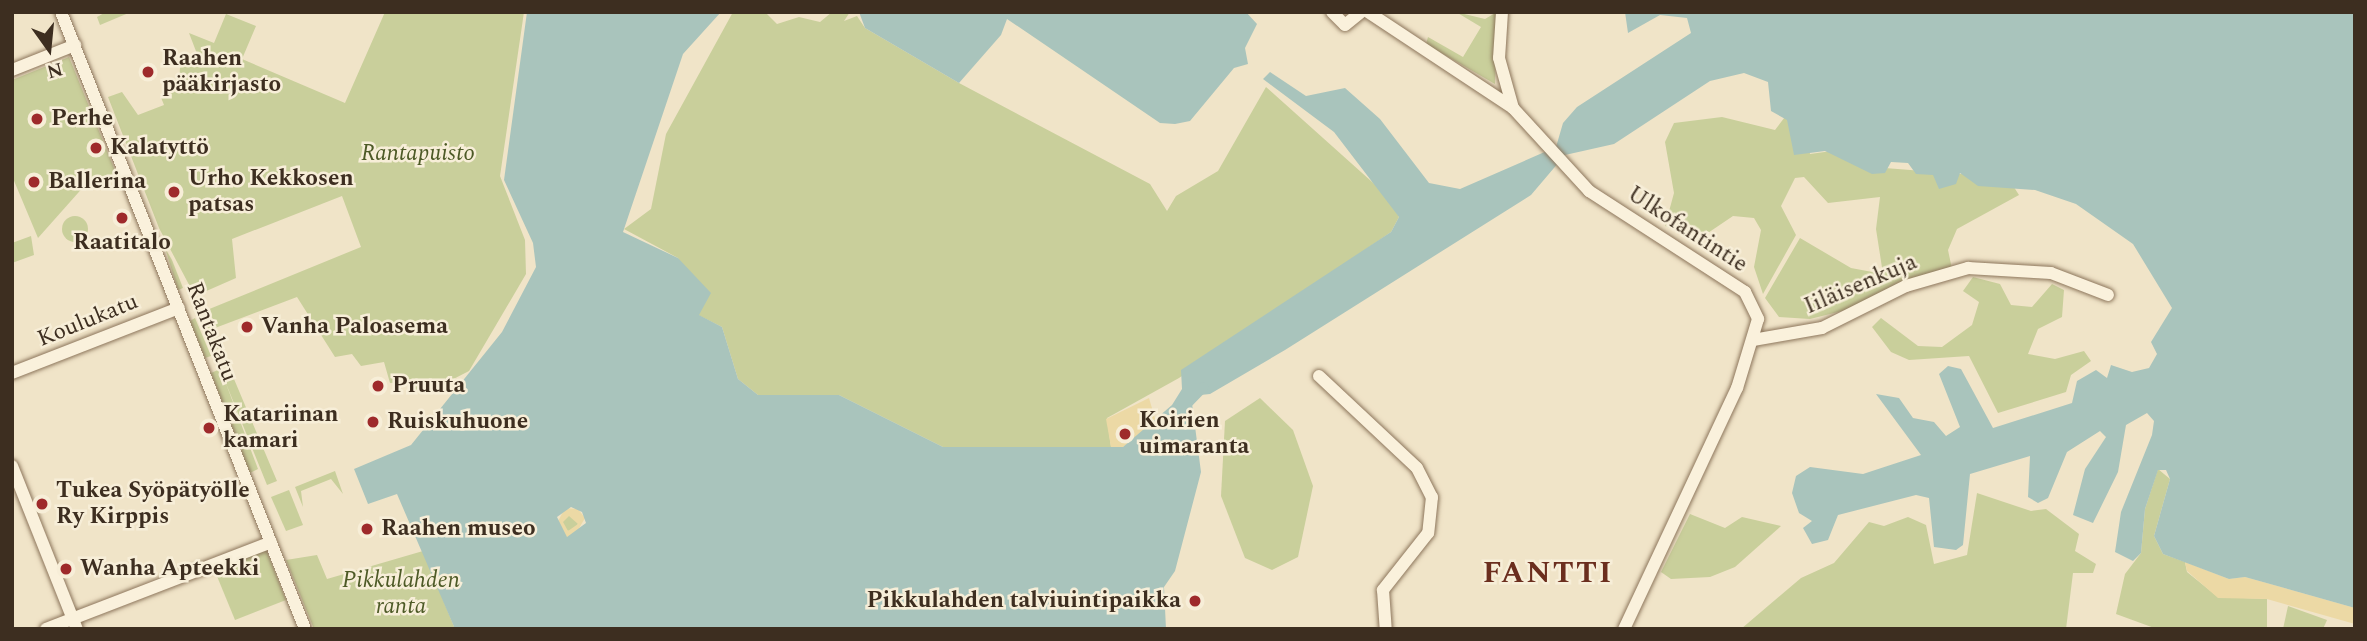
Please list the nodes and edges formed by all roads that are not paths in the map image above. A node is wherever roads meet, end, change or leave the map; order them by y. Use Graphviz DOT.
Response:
graph roads {
  1 [pos="61,12"];
  2 [pos="1332,12"];
  3 [pos="1368,12"];
  4 [pos="1502,12"];
  5 [pos="1358,18"];
  6 [pos="1387,26"];
  7 [pos="75,45"];
  8 [pos="12,69"];
  9 [pos="1513,108"];
  10 [pos="2108,295"];
  11 [pos="179,308"];
  12 [pos="1753,340"];
  13 [pos="12,373"];
  14 [pos="1319,376"];
  15 [pos="12,466"];
  16 [pos="271,542"];
  17 [pos="75,623"];
  18 [pos="46,629"];
  19 [pos="305,629"];
  20 [pos="1386,629"];
  21 [pos="1624,629"];
  1 -- 7 [label="street, Rantakatu"];
  2 -- 5 [label="street, Ulkofantintie"];
  3 -- 6 [label="street, Ulkofantintie"];
  4 -- 9 [label="street"];
  5 -- 6 [label="street, Ulkofantintie"];
  6 -- 9 [label="street, Ulkofantintie"];
  7 -- 8 [label="street"];
  7 -- 11 [label="street, Rantakatu"];
  9 -- 12 [label="street, Ulkofantintie"];
  10 -- 12 [label="street, Iiläisenkuja"];
  11 -- 13 [label="street, Koulukatu"];
  11 -- 16 [label="street, Rantakatu"];
  12 -- 21 [label="street, Ulkofantintie"];
  14 -- 20 [label="street"];
  15 -- 17 [label="street"];
  16 -- 17 [label="street"];
  16 -- 19 [label="street, Rantakatu"];
  17 -- 18 [label="street"];
}
